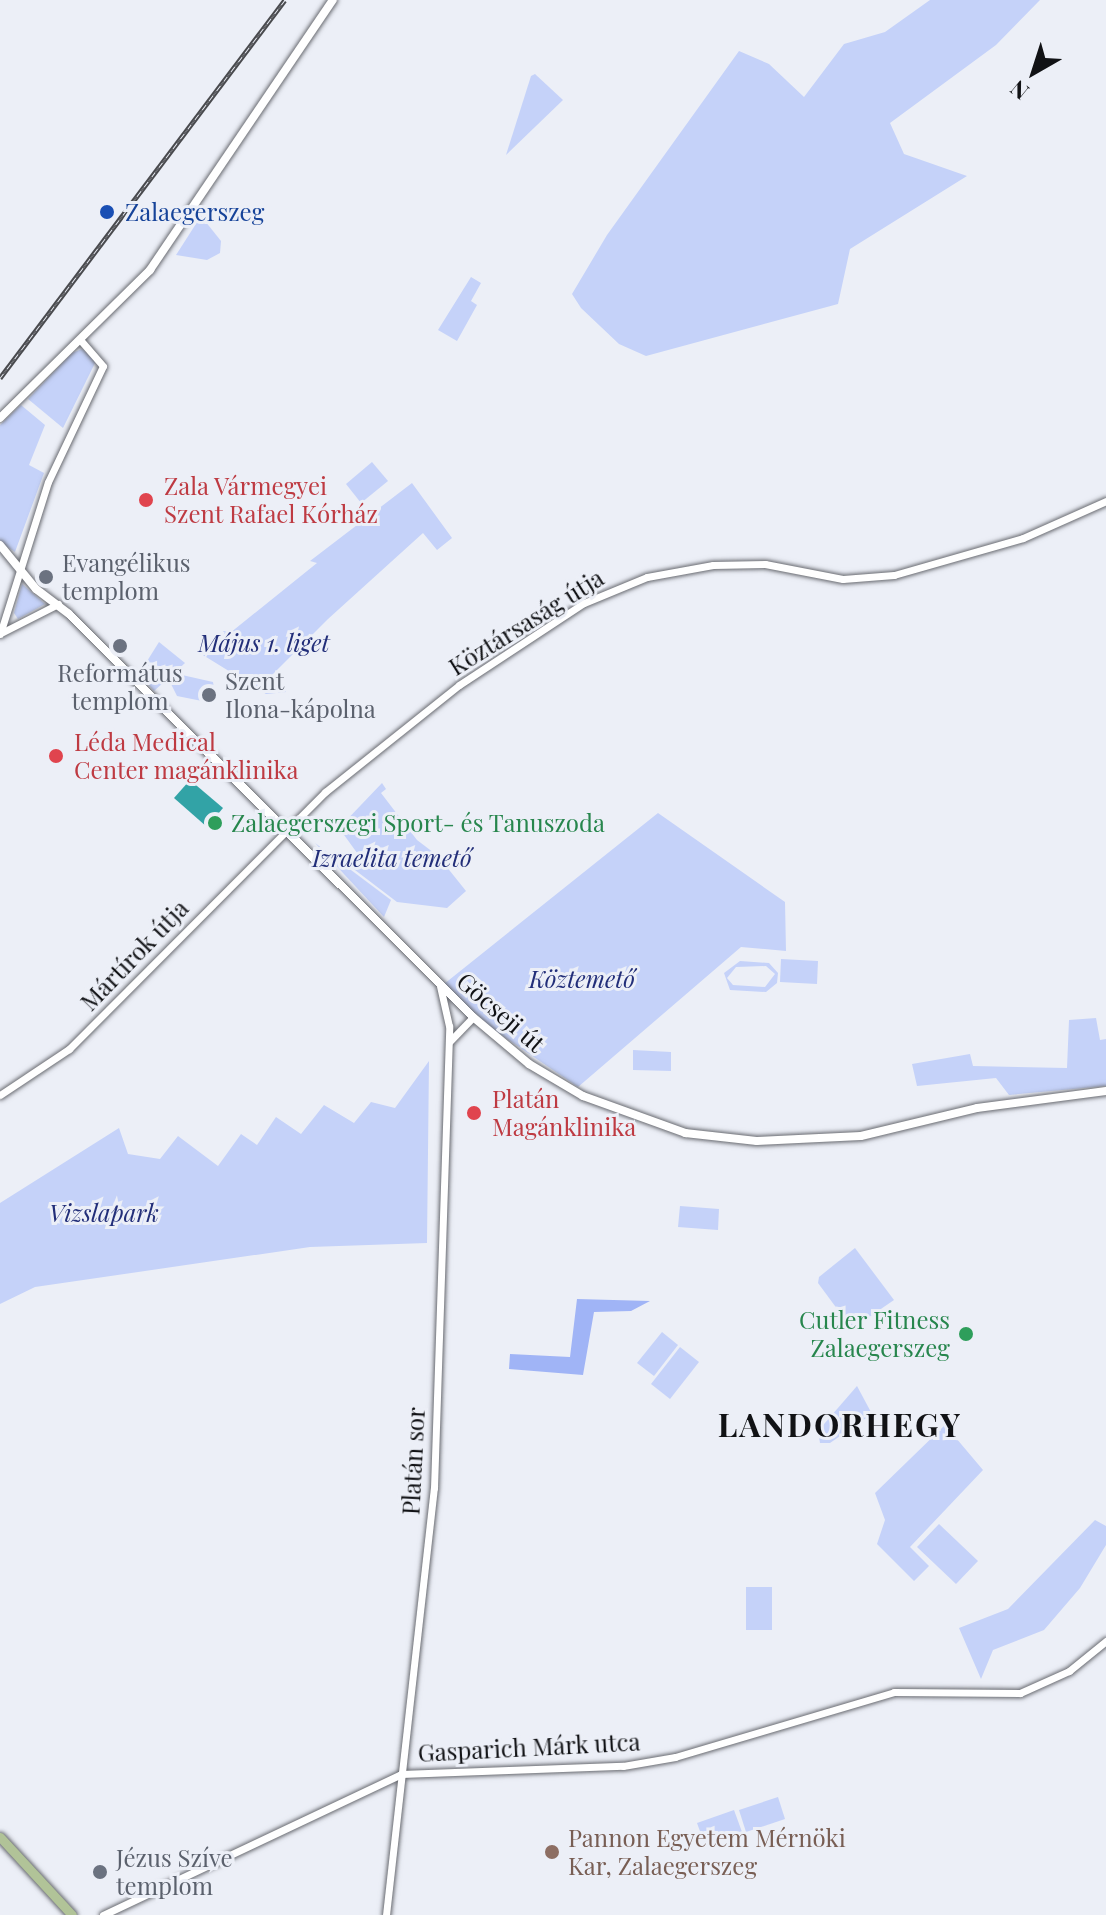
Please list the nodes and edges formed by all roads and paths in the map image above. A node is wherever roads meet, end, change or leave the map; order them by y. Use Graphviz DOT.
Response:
graph roads {
  1 [pos="333,0"];
  2 [pos="80,340"];
  3 [pos="0,418"];
  4 [pos="1106,501"];
  5 [pos="0,545"];
  6 [pos="23,570"];
  7 [pos="58,604"];
  8 [pos="0,633"];
  9 [pos="285,828"];
  10 [pos="440,986"];
  11 [pos="473,1017"];
  12 [pos="449,1043"];
  13 [pos="1106,1091"];
  14 [pos="0,1095"];
  15 [pos="1106,1641"];
  16 [pos="401,1774"];
  17 [pos="0,1837"];
  18 [pos="72,1915"];
  19 [pos="103,1915"];
  20 [pos="386,1915"];
  1 -- 2 [label="main road"];
  2 -- 3 [label="main road"];
  2 -- 6 [label="street"];
  4 -- 9 [label="street, Köztársaság útja"];
  5 -- 6 [label="main road, Göcseji út"];
  6 -- 7 [label="main road, Göcseji út"];
  6 -- 8 [label="street"];
  7 -- 8 [label="street"];
  7 -- 9 [label="main road, Göcseji út"];
  9 -- 10 [label="main road, Göcseji út"];
  9 -- 14 [label="street, Mártírok útja"];
  10 -- 11 [label="main road, Göcseji út"];
  10 -- 12 [label="street, Platán sor"];
  11 -- 12 [label="street"];
  11 -- 13 [label="main road, Göcseji út"];
  12 -- 16 [label="street, Platán sor"];
  15 -- 16 [label="street, Gasparich Márk utca"];
  16 -- 19 [label="street, Gasparich Márk utca"];
  16 -- 20 [label="street, Platán sor"];
  17 -- 18 [label="main road"];
}
